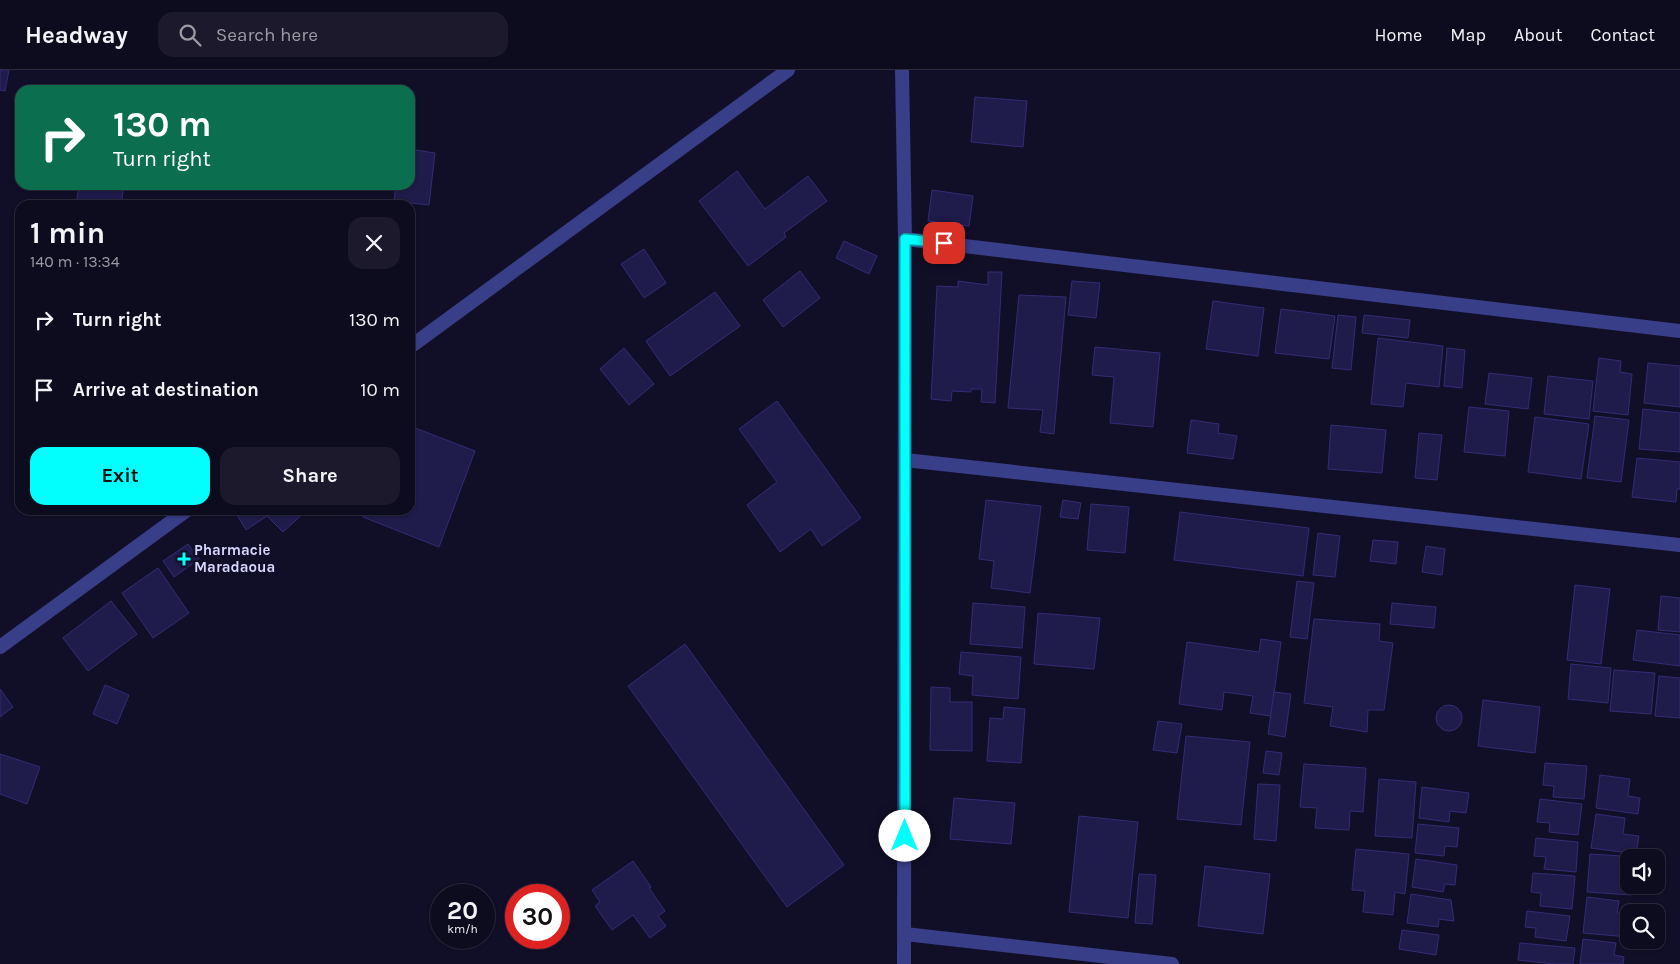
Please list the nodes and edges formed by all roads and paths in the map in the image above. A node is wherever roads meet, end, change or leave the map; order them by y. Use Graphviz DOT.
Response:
graph roads {
  1 [pos="788,70"];
  2 [pos="902,70"];
  3 [pos="905,239"];
  4 [pos="1680,331"];
  5 [pos="415,343"];
  6 [pos="905,460"];
  7 [pos="180,515"];
  8 [pos="1680,545"];
  9 [pos="0,647"];
  10 [pos="905,934"];
  11 [pos="904,964"];
  12 [pos="1172,964"];
  1 -- 5 [label="street"];
  2 -- 3 [label="street"];
  3 -- 4 [label="street"];
  3 -- 6 [label="street"];
  6 -- 8 [label="street"];
  6 -- 10 [label="street"];
  7 -- 9 [label="street"];
  10 -- 11 [label="street"];
  10 -- 12 [label="street"];
}
